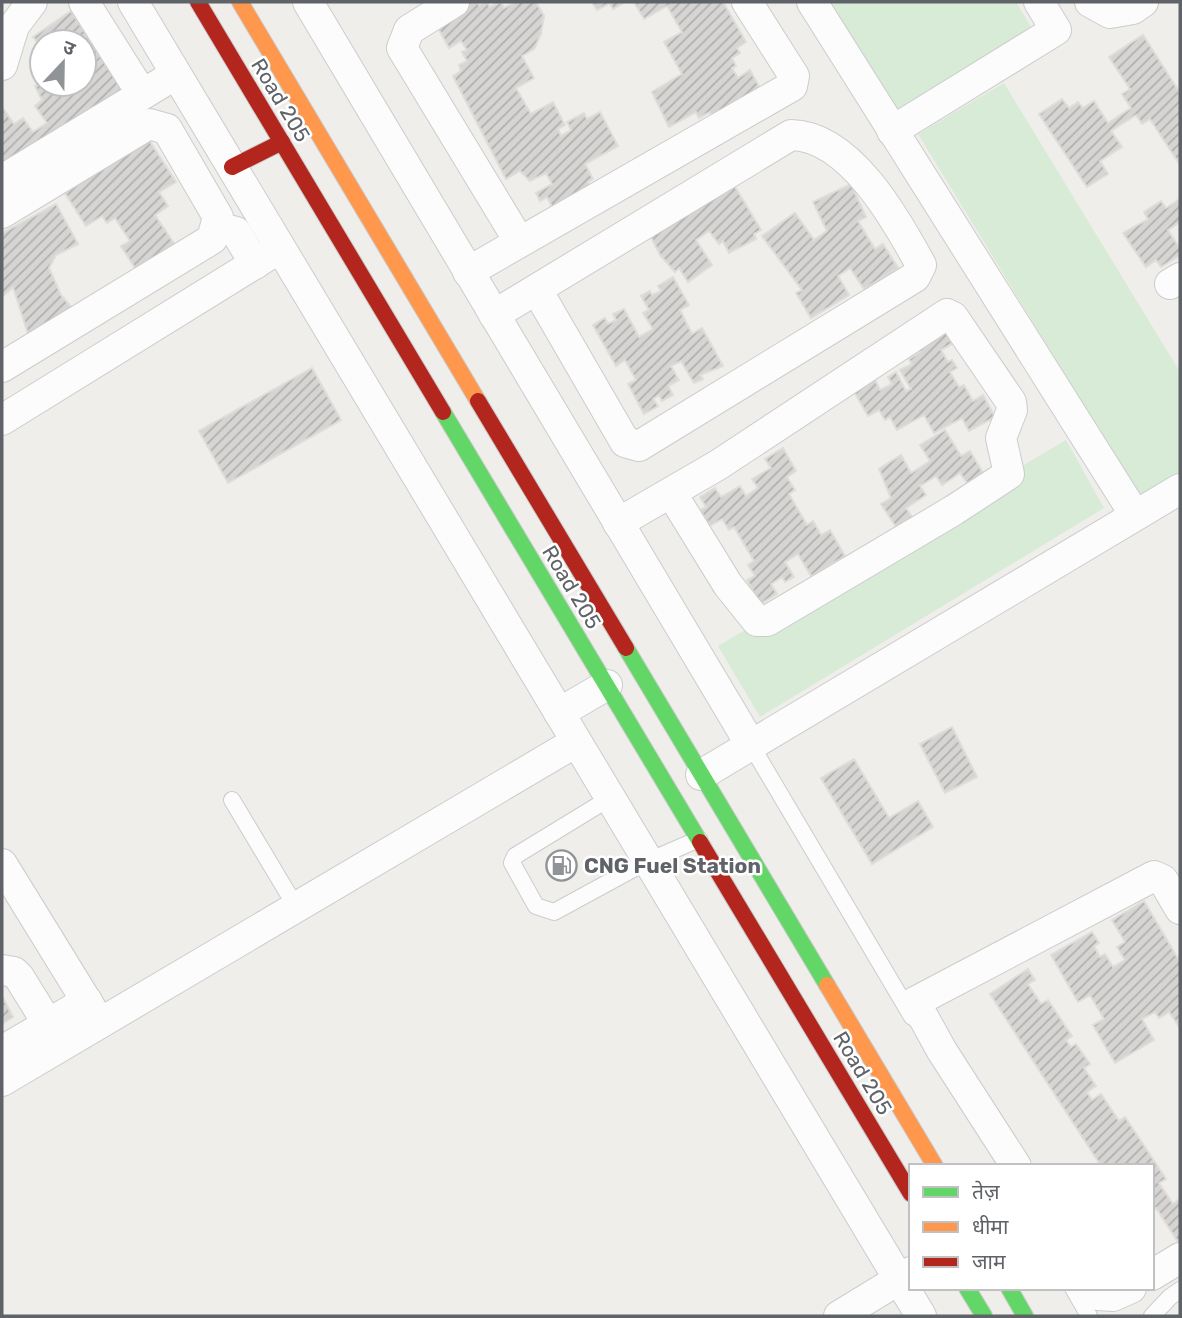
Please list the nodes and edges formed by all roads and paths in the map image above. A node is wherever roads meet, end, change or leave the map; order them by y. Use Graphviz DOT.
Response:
graph roads {
  1 [pos="32,2"];
  2 [pos="84,2"];
  3 [pos="133,2"];
  4 [pos="198,2"];
  5 [pos="240,2"];
  6 [pos="308,2"];
  7 [pos="454,2"];
  8 [pos="747,2"];
  9 [pos="812,2"];
  10 [pos="1039,2"];
  11 [pos="1090,2"];
  12 [pos="1143,2"];
  13 [pos="2,65"];
  14 [pos="176,74"];
  15 [pos="142,94"];
  16 [pos="892,131"];
  17 [pos="282,142"];
  18 [pos="232,167"];
  19 [pos="2,180"];
  20 [pos="2,213"];
  21 [pos="217,227"];
  22 [pos="519,241"];
  23 [pos="280,248"];
  24 [pos="255,264"];
  25 [pos="468,272"];
  26 [pos="537,290"];
  27 [pos="494,315"];
  28 [pos="2,367"];
  29 [pos="2,420"];
  30 [pos="1180,489"];
  31 [pos="671,494"];
  32 [pos="1135,515"];
  33 [pos="618,523"];
  34 [pos="607,685"];
  35 [pos="559,713"];
  36 [pos="576,742"];
  37 [pos="751,745"];
  38 [pos="701,775"];
  39 [pos="610,798"];
  40 [pos="232,800"];
  41 [pos="699,839"];
  42 [pos="646,862"];
  43 [pos="2,864"];
  44 [pos="296,907"];
  45 [pos="1180,909"];
  46 [pos="2,970"];
  47 [pos="94,1012"];
  48 [pos="48,1024"];
  49 [pos="2,1051"];
  50 [pos="939,1053"];
  51 [pos="2,1081"];
  52 [pos="934,1164"];
  53 [pos="999,1164"];
  54 [pos="1015,1164"];
  55 [pos="909,1191"];
  56 [pos="1180,1258"];
  57 [pos="1154,1274"];
  58 [pos="905,1276"];
  59 [pos="911,1290"];
  60 [pos="968,1290"];
  61 [pos="1010,1290"];
  62 [pos="1074,1290"];
  63 [pos="1095,1290"];
  64 [pos="1126,1290"];
  65 [pos="1180,1290"];
  66 [pos="1160,1313"];
  67 [pos="839,1316"];
  68 [pos="921,1316"];
  69 [pos="984,1316"];
  70 [pos="1026,1316"];
  71 [pos="1090,1316"];
  1 -- 13 [label="street"];
  2 -- 15 [label="street"];
  3 -- 14 [label="street"];
  4 -- 17 [label="main road, Road 205"];
  5 -- 38 [label="main road, Road 205"];
  6 -- 25 [label="street"];
  7 -- 22 [label="street"];
  8 -- 22 [label="street"];
  9 -- 16 [label="street"];
  10 -- 16 [label="street"];
  11 -- 12 [label="street"];
  14 -- 15 [label="street"];
  14 -- 18 [label="street"];
  15 -- 19 [label="street"];
  16 -- 32 [label="street"];
  17 -- 18 [label="main road"];
  17 -- 34 [label="main road, Road 205"];
  18 -- 23 [label="street"];
  20 -- 21 [label="street"];
  21 -- 24 [label="street"];
  21 -- 28 [label="street"];
  22 -- 25 [label="street"];
  23 -- 24 [label="street"];
  23 -- 35 [label="street"];
  24 -- 29 [label="street"];
  25 -- 27 [label="street"];
  26 -- 26 [label="street"];
  26 -- 27 [label="street"];
  27 -- 33 [label="street"];
  30 -- 32 [label="street"];
  31 -- 31 [label="street"];
  31 -- 33 [label="street"];
  32 -- 37 [label="street"];
  33 -- 37 [label="street"];
  34 -- 35 [label="street"];
  34 -- 41 [label="main road, Road 205"];
  35 -- 36 [label="street"];
  36 -- 39 [label="street"];
  36 -- 44 [label="street"];
  37 -- 38 [label="street"];
  37 -- 50 [label="lane"];
  38 -- 52 [label="main road, Road 205"];
  39 -- 42 [label="street"];
  39 -- 42 [label="lane"];
  40 -- 44 [label="lane"];
  41 -- 42 [label="lane"];
  41 -- 55 [label="main road, Road 205"];
  42 -- 58 [label="street"];
  43 -- 47 [label="street"];
  44 -- 47 [label="street"];
  45 -- 50 [label="street"];
  46 -- 48 [label="street"];
  47 -- 48 [label="street"];
  47 -- 51 [label="street"];
  48 -- 49 [label="street"];
  50 -- 53 [label="lane"];
  50 -- 54 [label="street"];
  56 -- 57 [label="street"];
  58 -- 67 [label="street"];
  59 -- 68 [label="street"];
  60 -- 69 [label="main road"];
  61 -- 70 [label="main road"];
  62 -- 71 [label="lane"];
  63 -- 64 [label="street"];
  65 -- 66 [label="lane"];
}
